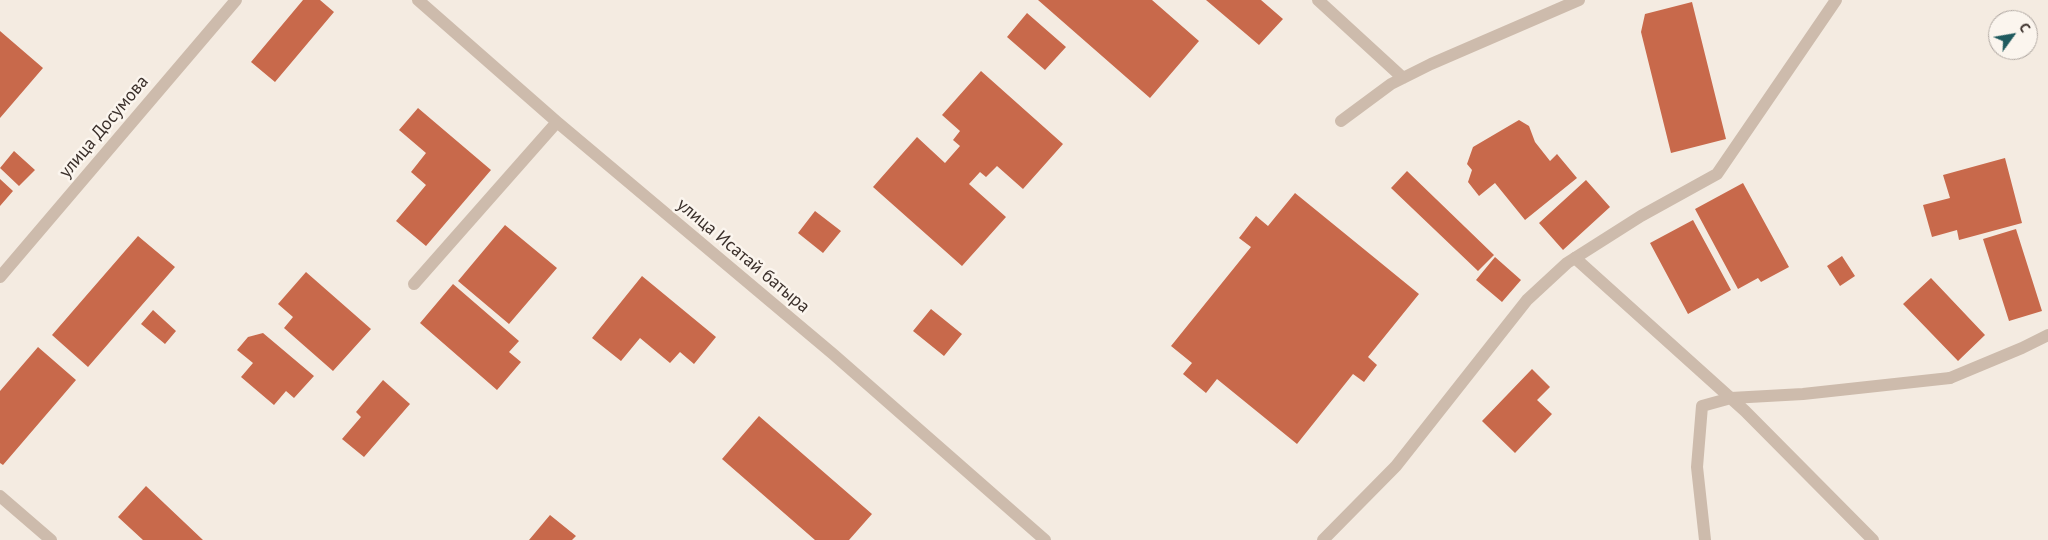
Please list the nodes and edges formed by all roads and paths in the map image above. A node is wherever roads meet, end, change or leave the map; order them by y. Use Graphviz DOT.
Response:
graph roads {
  1 [pos="418,0"];
  2 [pos="1318,0"];
  3 [pos="1579,0"];
  4 [pos="1836,0"];
  5 [pos="234,1"];
  6 [pos="1403,78"];
  7 [pos="1341,121"];
  8 [pos="557,122"];
  9 [pos="1575,258"];
  10 [pos="0,277"];
  11 [pos="414,284"];
  12 [pos="2048,335"];
  13 [pos="1730,398"];
  14 [pos="0,496"];
  15 [pos="52,540"];
  16 [pos="1045,540"];
  17 [pos="1323,540"];
  18 [pos="1706,540"];
  19 [pos="1873,540"];
  1 -- 8 [label="street, улица Исатай батыра"];
  2 -- 6 [label="street"];
  3 -- 6 [label="street"];
  4 -- 9 [label="street"];
  5 -- 10 [label="street, улица Досумова"];
  6 -- 7 [label="street"];
  8 -- 11 [label="street"];
  8 -- 16 [label="street, улица Исатай батыра"];
  9 -- 13 [label="street"];
  9 -- 17 [label="street"];
  12 -- 13 [label="street"];
  13 -- 18 [label="street"];
  13 -- 19 [label="street"];
  14 -- 15 [label="street"];
}
